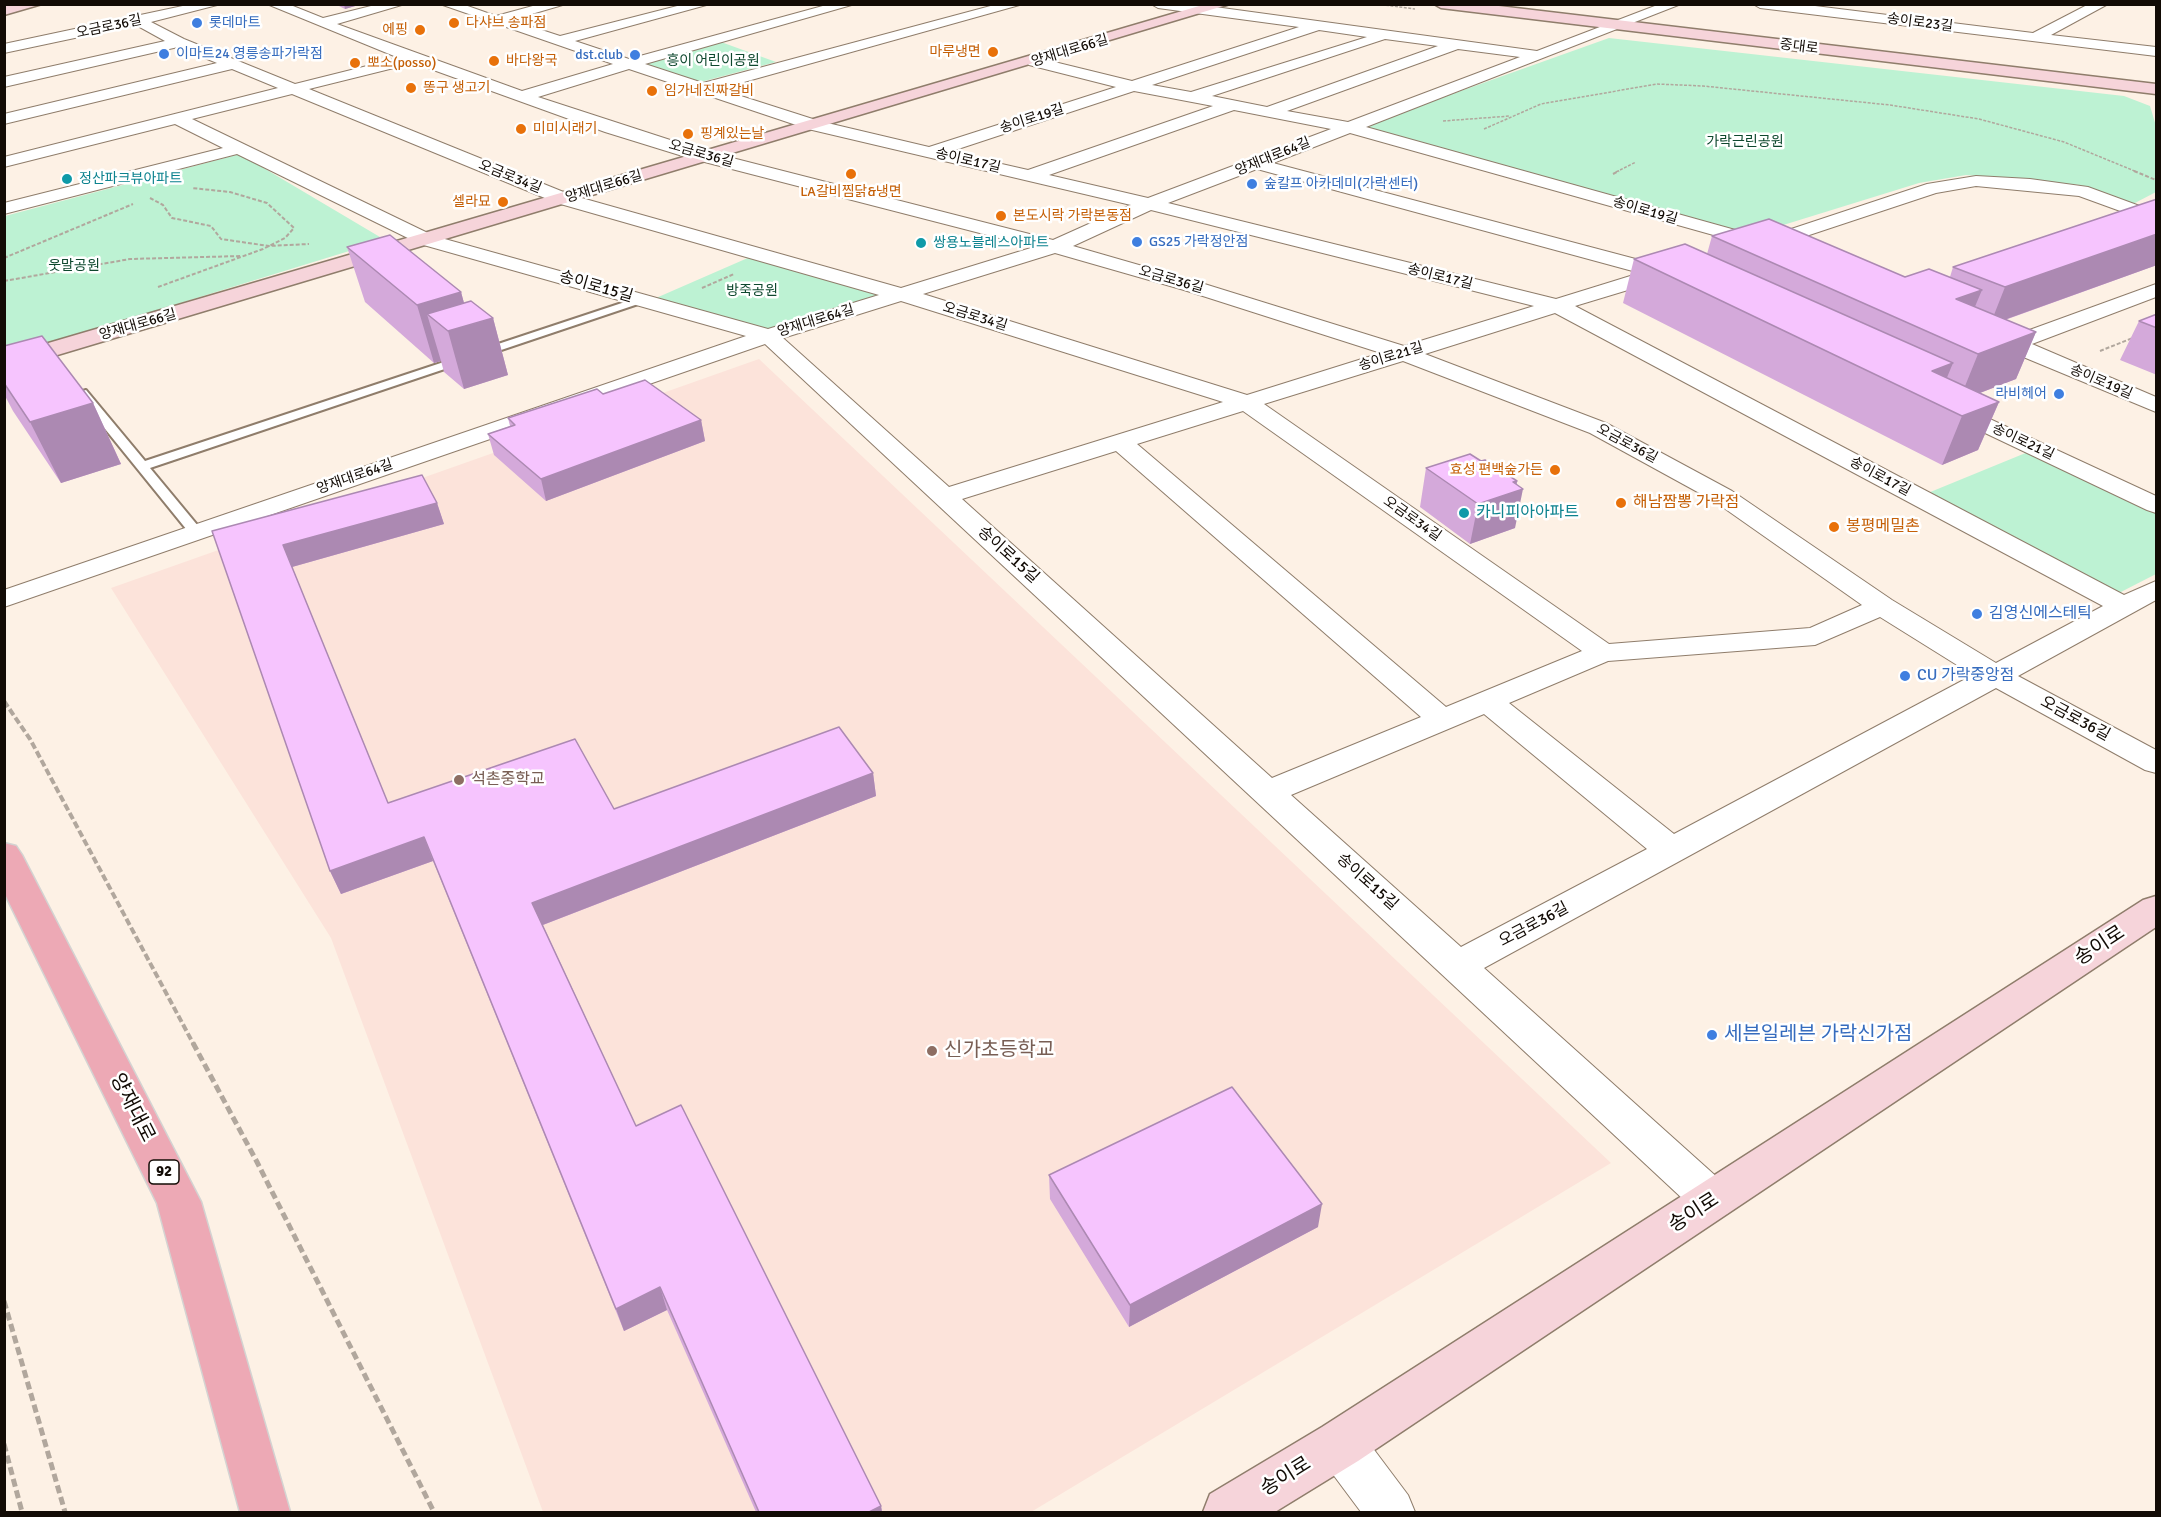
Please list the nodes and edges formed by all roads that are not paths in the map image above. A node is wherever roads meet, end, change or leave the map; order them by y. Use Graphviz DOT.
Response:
graph roads {
  1 [pos="35,4"];
  2 [pos="214,4"];
  3 [pos="274,4"];
  4 [pos="398,4"];
  5 [pos="447,4"];
  6 [pos="560,4"];
  7 [pos="703,4"];
  8 [pos="848,4"];
  9 [pos="1016,4"];
  10 [pos="1158,4"];
  11 [pos="1223,4"];
  12 [pos="1442,4"];
  13 [pos="1674,4"];
  14 [pos="1760,4"];
  15 [pos="2101,4"];
  16 [pos="1810,7"];
  17 [pos="1949,9"];
  18 [pos="4,11"];
  19 [pos="1203,11"];
  20 [pos="496,20"];
  21 [pos="139,21"];
  22 [pos="322,22"];
  23 [pos="1924,23"];
  24 [pos="1317,26"];
  25 [pos="1620,26"];
  26 [pos="1387,35"];
  27 [pos="2036,37"];
  28 [pos="559,41"];
  29 [pos="179,42"];
  30 [pos="1457,44"];
  31 [pos="4,49"];
  32 [pos="2157,52"];
  33 [pos="1540,55"];
  34 [pos="415,58"];
  35 [pos="1034,62"];
  36 [pos="233,64"];
  37 [pos="629,64"];
  38 [pos="4,81"];
  39 [pos="1133,86"];
  40 [pos="703,88"];
  41 [pos="2157,89"];
  42 [pos="294,90"];
  43 [pos="523,96"];
  44 [pos="1190,98"];
  45 [pos="1230,106"];
  46 [pos="1267,113"];
  47 [pos="4,119"];
  48 [pos="178,119"];
  49 [pos="814,125"];
  50 [pos="1347,128"];
  51 [pos="238,149"];
  52 [pos="930,152"];
  53 [pos="705,156"];
  54 [pos="4,162"];
  55 [pos="1258,164"];
  56 [pos="1029,176"];
  57 [pos="564,199"];
  58 [pos="1149,204"];
  59 [pos="4,209"];
  60 [pos="2154,214"];
  61 [pos="2115,225"];
  62 [pos="427,240"];
  63 [pos="1765,244"];
  64 [pos="1054,247"];
  65 [pos="1731,253"];
  66 [pos="1787,253"];
  67 [pos="1662,272"];
  68 [pos="1684,274"];
  69 [pos="2157,290"];
  70 [pos="903,294"];
  71 [pos="640,300"];
  72 [pos="1556,305"];
  73 [pos="1970,326"];
  74 [pos="768,336"];
  75 [pos="2012,344"];
  76 [pos="1403,353"];
  77 [pos="4,364"];
  78 [pos="76,387"];
  79 [pos="1931,399"];
  80 [pos="1246,402"];
  81 [pos="2157,405"];
  82 [pos="1120,442"];
  83 [pos="144,466"];
  84 [pos="943,497"];
  85 [pos="2157,505"];
  86 [pos="196,532"];
  87 [pos="2157,589"];
  88 [pos="4,598"];
  89 [pos="1882,606"];
  90 [pos="2124,606"];
  91 [pos="1603,653"];
  92 [pos="1994,675"];
  93 [pos="1486,700"];
  94 [pos="1442,719"];
  95 [pos="2157,763"];
  96 [pos="1268,792"];
  97 [pos="1672,851"];
  98 [pos="4,855"];
  99 [pos="2157,909"];
  100 [pos="1459,965"];
  101 [pos="1713,1200"];
  102 [pos="1340,1444"];
  103 [pos="265,1512"];
  104 [pos="1228,1512"];
  105 [pos="1391,1512"];
  1 -- 18 [label="street"];
  2 -- 21 [label="street, 오금로36길"];
  3 -- 22 [label="street, 오금로36길"];
  4 -- 22 [label="street"];
  5 -- 20 [label="street, 송이로17길"];
  6 -- 20 [label="street"];
  7 -- 28 [label="street"];
  8 -- 37 [label="street"];
  9 -- 40 [label="street"];
  10 -- 19 [label="street"];
  11 -- 19 [label="street, 양재대로66길"];
  12 -- 25 [label="street, 중대로"];
  13 -- 25 [label="street, 양재대로64길"];
  14 -- 16 [label="street, 송이로23길"];
  15 -- 27 [label="street"];
  16 -- 23 [label="street, 송이로23길"];
  17 -- 23 [label="street"];
  19 -- 24 [label="street, 양재대로66길"];
  19 -- 35 [label="street, 양재대로66길"];
  20 -- 28 [label="street, 송이로17길"];
  21 -- 29 [label="street, 오금로34길"];
  21 -- 31 [label="street, 오금로36길"];
  22 -- 34 [label="street, 오금로36길"];
  23 -- 27 [label="street, 송이로23길"];
  24 -- 26 [label="street, 양재대로66길"];
  24 -- 39 [label="street, 송이로19길"];
  25 -- 33 [label="street, 양재대로64길"];
  25 -- 41 [label="street, 중대로"];
  26 -- 30 [label="street, 양재대로66길"];
  26 -- 44 [label="street, 송이로19길"];
  27 -- 32 [label="street, 송이로23길"];
  28 -- 37 [label="street, 송이로17길"];
  29 -- 36 [label="street, 오금로34길"];
  29 -- 38 [label="street"];
  30 -- 33 [label="street, 양재대로66길"];
  30 -- 46 [label="street"];
  33 -- 50 [label="street, 양재대로64길"];
  34 -- 42 [label="street"];
  34 -- 43 [label="street, 오금로36길"];
  35 -- 39 [label="street, 송이로19길"];
  35 -- 49 [label="street, 양재대로66길"];
  36 -- 42 [label="street, 오금로34길"];
  36 -- 47 [label="street"];
  37 -- 40 [label="street, 송이로17길"];
  37 -- 43 [label="street"];
  39 -- 44 [label="street, 송이로19길"];
  39 -- 52 [label="street, 송이로19길"];
  40 -- 49 [label="street, 송이로17길"];
  42 -- 48 [label="street"];
  42 -- 57 [label="street, 오금로34길"];
  43 -- 53 [label="street, 오금로36길"];
  44 -- 45 [label="street, 송이로19길"];
  45 -- 46 [label="street, 송이로19길"];
  45 -- 56 [label="street, 송이로19길"];
  46 -- 50 [label="street, 송이로19길"];
  48 -- 51 [label="street, 송이로15길"];
  48 -- 54 [label="street"];
  49 -- 52 [label="street, 송이로17길"];
  49 -- 53 [label="street, 양재대로66길"];
  50 -- 55 [label="street, 양재대로64길"];
  50 -- 63 [label="street, 송이로19길"];
  51 -- 59 [label="street"];
  51 -- 62 [label="street, 송이로15길"];
  52 -- 56 [label="street, 송이로17길"];
  53 -- 57 [label="street, 양재대로66길"];
  53 -- 64 [label="street, 오금로36길"];
  55 -- 58 [label="street, 양재대로64길"];
  55 -- 67 [label="street, 송이로21길"];
  56 -- 58 [label="street, 송이로17길"];
  57 -- 62 [label="street, 양재대로66길"];
  57 -- 70 [label="street, 오금로34길"];
  58 -- 64 [label="street, 양재대로64길"];
  58 -- 72 [label="street, 송이로17길"];
  60 -- 61 [label="street"];
  60 -- 63 [label="street"];
  62 -- 71 [label="street, 송이로15길"];
  62 -- 77 [label="street, 양재대로66길"];
  63 -- 65 [label="street"];
  63 -- 66 [label="street, 송이로19길"];
  64 -- 70 [label="street, 양재대로64길"];
  64 -- 76 [label="street, 오금로36길"];
  67 -- 68 [label="street, 송이로21길"];
  67 -- 72 [label="street, 송이로21길"];
  69 -- 75 [label="street"];
  70 -- 74 [label="street, 양재대로64길"];
  70 -- 80 [label="street, 오금로34길"];
  71 -- 74 [label="street, 송이로15길"];
  71 -- 83 [label="lane"];
  72 -- 76 [label="street, 송이로21길"];
  72 -- 90 [label="street, 송이로17길"];
  73 -- 75 [label="street, 송이로19길"];
  74 -- 84 [label="street, 송이로15길"];
  74 -- 86 [label="street, 양재대로64길"];
  75 -- 81 [label="street, 송이로19길"];
  76 -- 80 [label="street, 송이로21길"];
  76 -- 89 [label="street, 오금로36길"];
  78 -- 83 [label="lane"];
  79 -- 85 [label="street, 송이로21길"];
  80 -- 82 [label="street, 송이로21길"];
  80 -- 91 [label="street, 오금로34길"];
  82 -- 84 [label="street, 송이로21길"];
  82 -- 94 [label="street"];
  83 -- 86 [label="lane"];
  84 -- 96 [label="street, 송이로15길"];
  86 -- 88 [label="street, 양재대로64길"];
  87 -- 90 [label="street, 오금로36길"];
  89 -- 91 [label="street"];
  89 -- 92 [label="street, 오금로36길"];
  90 -- 92 [label="street, 오금로36길"];
  91 -- 93 [label="street"];
  92 -- 95 [label="street, 오금로36길"];
  92 -- 97 [label="street, 오금로36길"];
  93 -- 94 [label="street"];
  93 -- 97 [label="street"];
  94 -- 96 [label="street"];
  96 -- 100 [label="street, 송이로15길"];
  97 -- 100 [label="street, 오금로36길"];
  98 -- 103 [label="main road, 양재대로 / 92"];
  99 -- 101 [label="street, 송이로"];
  100 -- 101 [label="street, 송이로15길"];
  101 -- 102 [label="street, 송이로"];
  102 -- 104 [label="street, 송이로"];
  102 -- 105 [label="street"];
}
